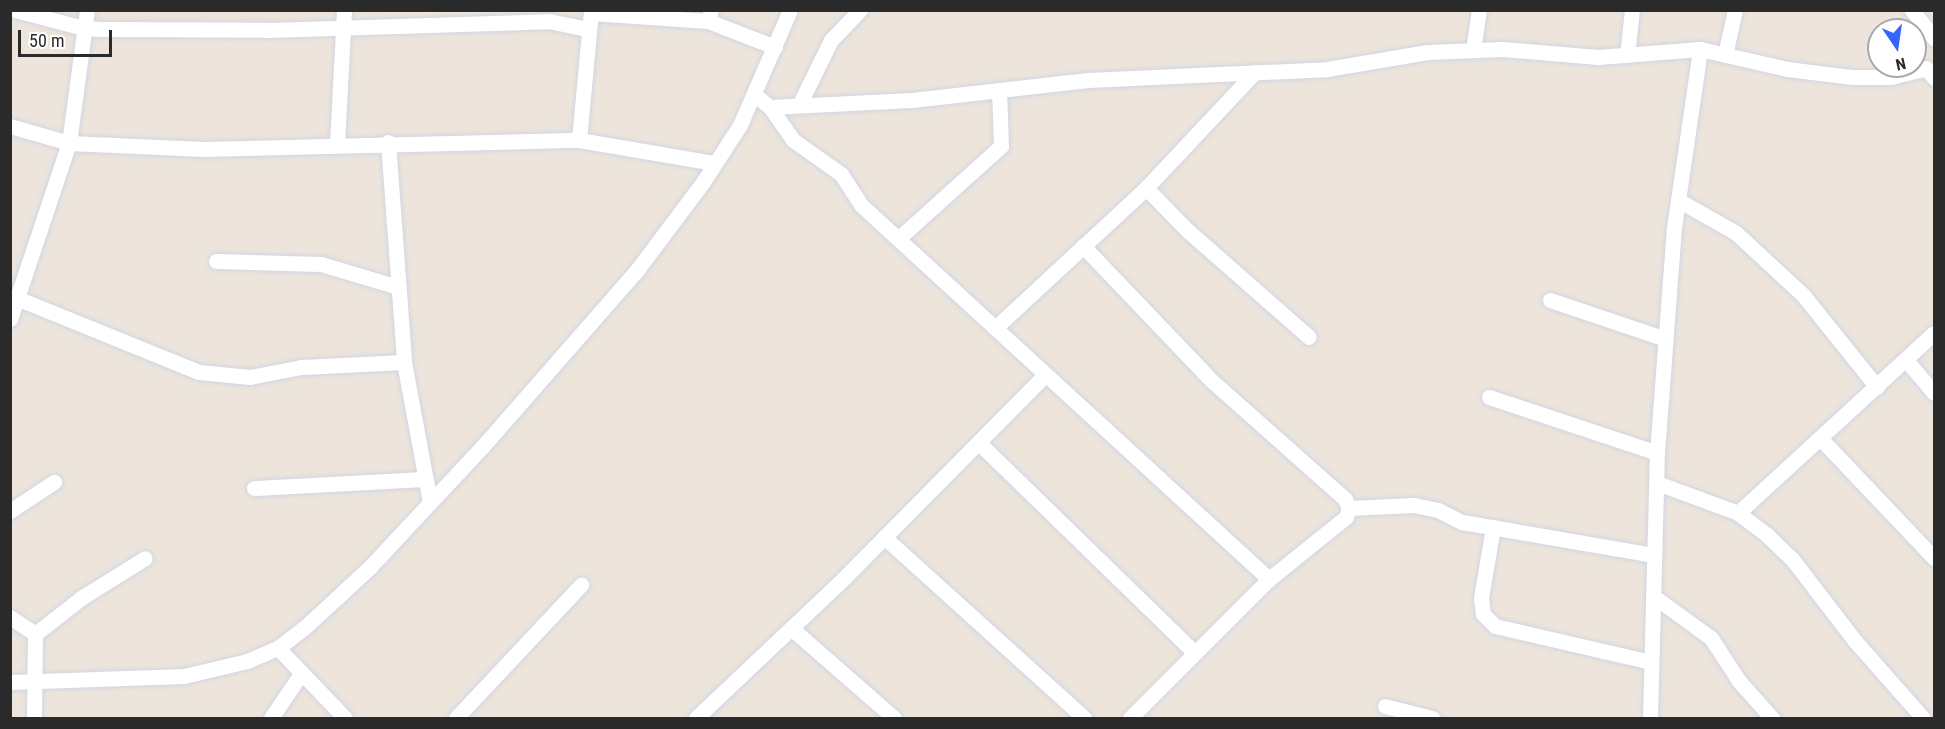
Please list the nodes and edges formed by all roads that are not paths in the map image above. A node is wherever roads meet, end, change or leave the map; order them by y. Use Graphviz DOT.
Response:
graph roads {
  1 [pos="15,10"];
  2 [pos="87,10"];
  3 [pos="344,10"];
  4 [pos="790,10"];
  5 [pos="860,10"];
  6 [pos="1479,10"];
  7 [pos="1632,10"];
  8 [pos="1735,10"];
  9 [pos="1912,10"];
  10 [pos="591,12"];
  11 [pos="710,16"];
  12 [pos="84,28"];
  13 [pos="343,28"];
  14 [pos="587,29"];
  15 [pos="1935,38"];
  16 [pos="776,47"];
  17 [pos="1700,49"];
  18 [pos="1473,50"];
  19 [pos="1725,54"];
  20 [pos="1627,55"];
  21 [pos="1932,69"];
  22 [pos="1255,72"];
  23 [pos="999,90"];
  24 [pos="755,95"];
  25 [pos="800,103"];
  26 [pos="770,107"];
  27 [pos="10,126"];
  28 [pos="579,140"];
  29 [pos="387,142"];
  30 [pos="69,143"];
  31 [pos="337,144"];
  32 [pos="713,163"];
  33 [pos="1146,188"];
  34 [pos="1678,200"];
  35 [pos="900,237"];
  36 [pos="1083,246"];
  37 [pos="216,261"];
  38 [pos="398,286"];
  39 [pos="19,299"];
  40 [pos="1550,300"];
  41 [pos="10,319"];
  42 [pos="995,328"];
  43 [pos="1935,333"];
  44 [pos="1309,337"];
  45 [pos="1666,339"];
  46 [pos="1906,360"];
  47 [pos="404,362"];
  48 [pos="1045,375"];
  49 [pos="1877,387"];
  50 [pos="1935,393"];
  51 [pos="1489,397"];
  52 [pos="1820,438"];
  53 [pos="979,443"];
  54 [pos="1657,453"];
  55 [pos="426,479"];
  56 [pos="54,482"];
  57 [pos="1657,483"];
  58 [pos="254,488"];
  59 [pos="430,502"];
  60 [pos="1349,508"];
  61 [pos="10,511"];
  62 [pos="1738,513"];
  63 [pos="1492,527"];
  64 [pos="884,537"];
  65 [pos="1654,555"];
  66 [pos="145,558"];
  67 [pos="1935,558"];
  68 [pos="1269,579"];
  69 [pos="581,585"];
  70 [pos="1653,596"];
  71 [pos="10,617"];
  72 [pos="791,628"];
  73 [pos="35,634"];
  74 [pos="278,648"];
  75 [pos="1195,653"];
  76 [pos="1652,662"];
  77 [pos="300,675"];
  78 [pos="33,680"];
  79 [pos="10,682"];
  80 [pos="1385,706"];
  81 [pos="34,718"];
  82 [pos="271,718"];
  83 [pos="345,718"];
  84 [pos="456,718"];
  85 [pos="699,718"];
  86 [pos="894,718"];
  87 [pos="1084,718"];
  88 [pos="1130,718"];
  89 [pos="1431,718"];
  90 [pos="1650,718"];
  91 [pos="1772,718"];
  92 [pos="1923,718"];
  1 -- 12 [label="street"];
  2 -- 12 [label="street"];
  3 -- 13 [label="street"];
  4 -- 16 [label="street"];
  5 -- 25 [label="street"];
  6 -- 18 [label="street"];
  7 -- 20 [label="street"];
  8 -- 19 [label="street"];
  9 -- 15 [label="street"];
  10 -- 11 [label="street"];
  10 -- 14 [label="street"];
  11 -- 16 [label="street"];
  12 -- 13 [label="street"];
  12 -- 30 [label="street"];
  13 -- 14 [label="street"];
  13 -- 31 [label="street"];
  14 -- 28 [label="street"];
  16 -- 24 [label="street"];
  17 -- 19 [label="street"];
  17 -- 20 [label="street"];
  17 -- 34 [label="street"];
  18 -- 20 [label="street"];
  18 -- 22 [label="street"];
  19 -- 21 [label="street"];
  22 -- 23 [label="street"];
  22 -- 33 [label="street"];
  23 -- 25 [label="street"];
  23 -- 35 [label="street"];
  24 -- 26 [label="street"];
  24 -- 32 [label="street"];
  25 -- 26 [label="street"];
  26 -- 35 [label="street"];
  27 -- 30 [label="street"];
  28 -- 29 [label="street"];
  28 -- 32 [label="street"];
  29 -- 31 [label="street"];
  29 -- 38 [label="street"];
  30 -- 31 [label="street"];
  30 -- 39 [label="street"];
  32 -- 59 [label="street"];
  33 -- 36 [label="street"];
  33 -- 44 [label="street"];
  34 -- 45 [label="street"];
  34 -- 49 [label="street"];
  35 -- 42 [label="street"];
  36 -- 42 [label="street"];
  36 -- 60 [label="street"];
  37 -- 38 [label="street"];
  38 -- 47 [label="street"];
  39 -- 41 [label="street"];
  39 -- 47 [label="street"];
  40 -- 45 [label="street"];
  42 -- 48 [label="street"];
  43 -- 46 [label="street"];
  45 -- 54 [label="street"];
  46 -- 49 [label="street"];
  46 -- 50 [label="street"];
  47 -- 55 [label="street"];
  48 -- 53 [label="street"];
  48 -- 68 [label="street"];
  49 -- 52 [label="street"];
  51 -- 54 [label="street"];
  52 -- 62 [label="street"];
  52 -- 67 [label="street"];
  53 -- 64 [label="street"];
  53 -- 75 [label="street"];
  54 -- 57 [label="street"];
  55 -- 58 [label="street"];
  55 -- 59 [label="street"];
  56 -- 61 [label="street"];
  57 -- 62 [label="street"];
  57 -- 65 [label="street"];
  59 -- 74 [label="street"];
  60 -- 63 [label="street"];
  60 -- 68 [label="street"];
  62 -- 92 [label="street"];
  63 -- 65 [label="street"];
  63 -- 76 [label="street"];
  64 -- 72 [label="street"];
  64 -- 87 [label="street"];
  65 -- 70 [label="street"];
  66 -- 73 [label="street"];
  68 -- 75 [label="street"];
  69 -- 84 [label="street"];
  70 -- 76 [label="street"];
  70 -- 91 [label="street"];
  71 -- 73 [label="street"];
  72 -- 85 [label="street"];
  72 -- 86 [label="street"];
  73 -- 78 [label="street"];
  74 -- 77 [label="street"];
  74 -- 78 [label="street"];
  75 -- 88 [label="street"];
  76 -- 90 [label="street"];
  77 -- 82 [label="street"];
  77 -- 83 [label="street"];
  78 -- 79 [label="street"];
  78 -- 81 [label="street"];
  80 -- 89 [label="street"];
}
